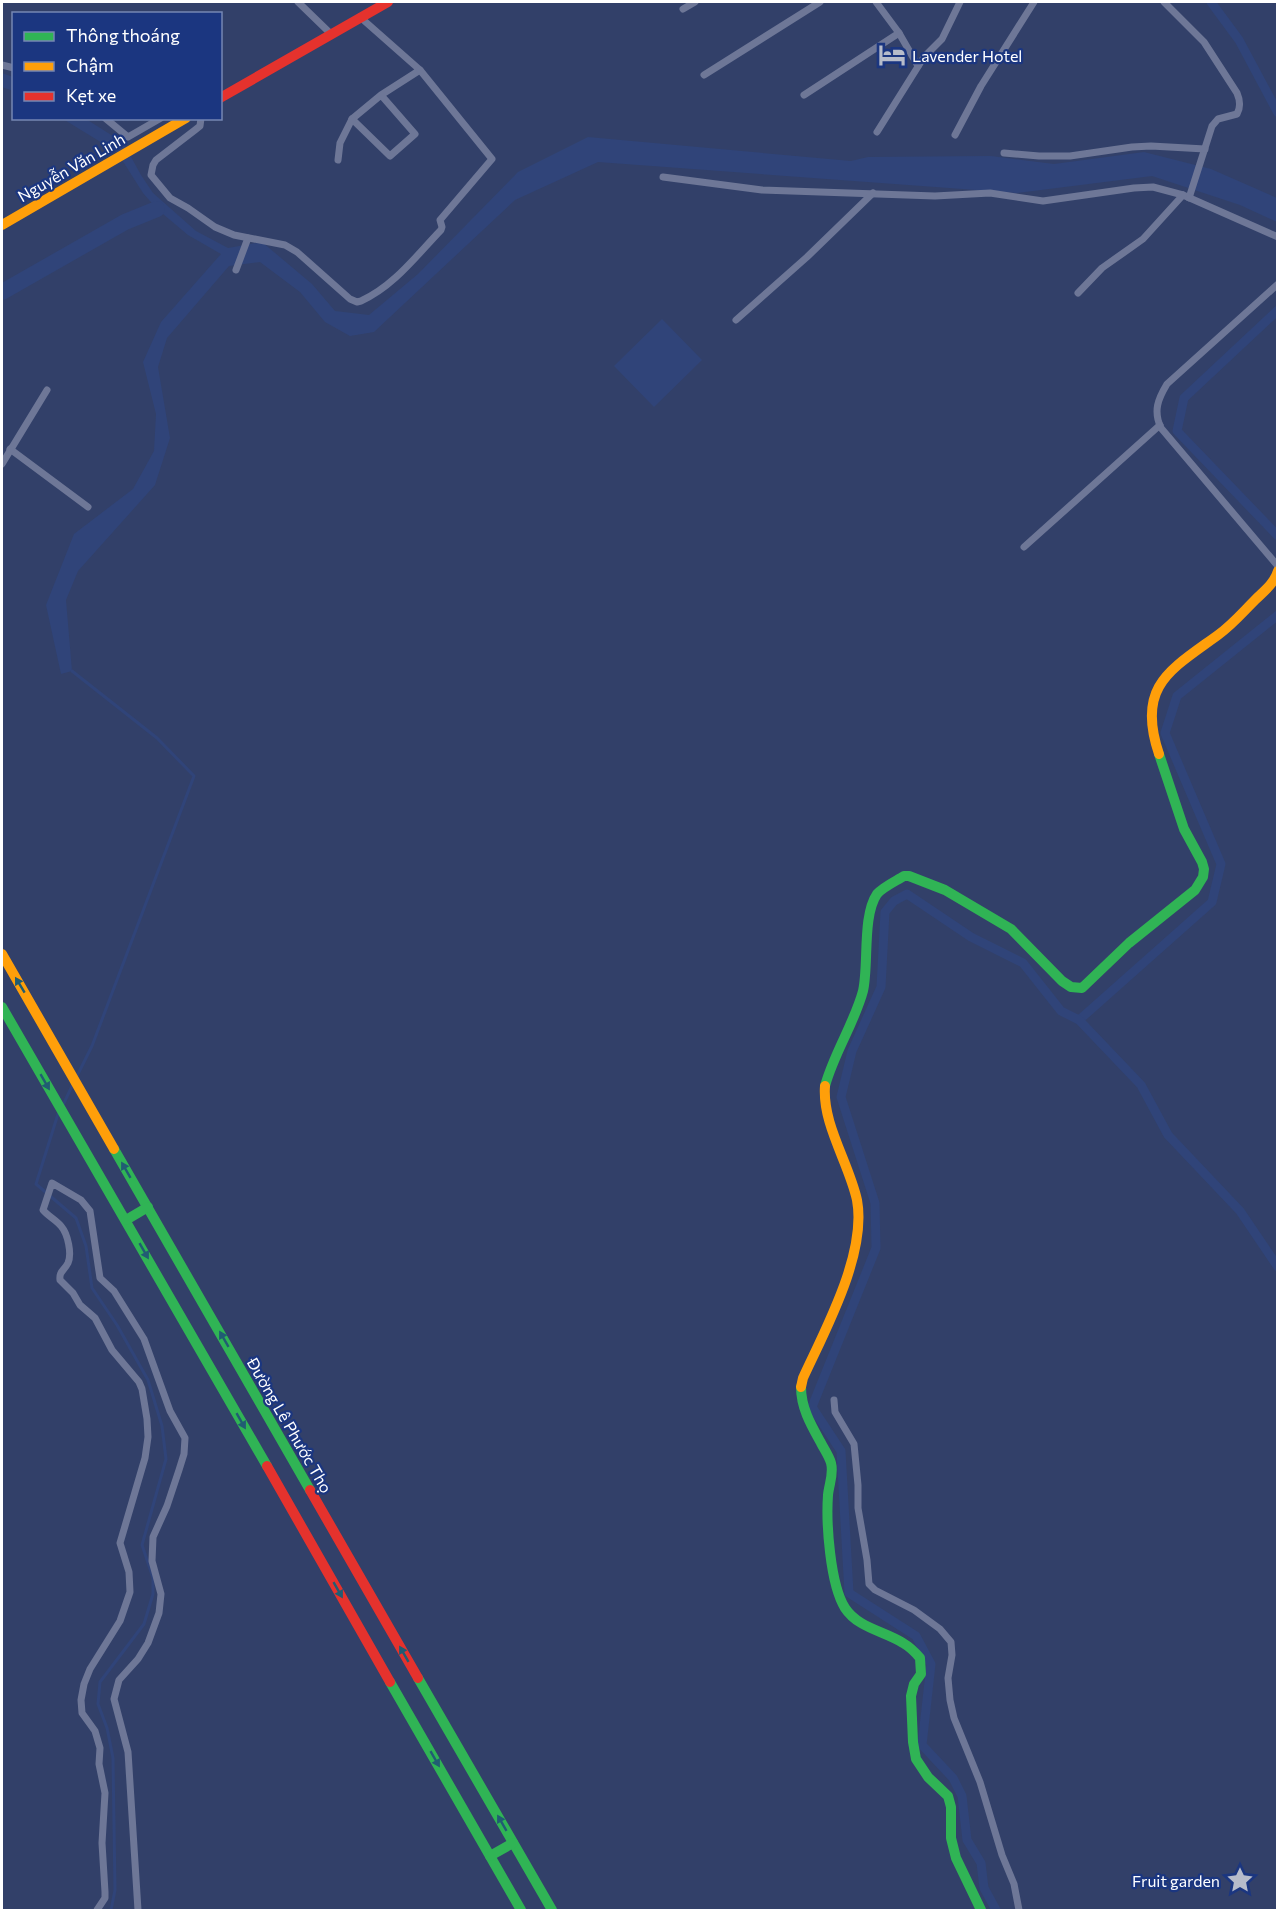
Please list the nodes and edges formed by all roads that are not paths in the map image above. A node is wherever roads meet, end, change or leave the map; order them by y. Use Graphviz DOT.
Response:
graph roads {
  1 [pos="298,2"];
  2 [pos="387,2"];
  3 [pos="695,2"];
  4 [pos="820,2"];
  5 [pos="876,2"];
  6 [pos="960,2"];
  7 [pos="1034,2"];
  8 [pos="1164,2"];
  9 [pos="683,9"];
  10 [pos="360,17"];
  11 [pos="899,33"];
  12 [pos="331,34"];
  13 [pos="918,66"];
  14 [pos="420,70"];
  15 [pos="704,75"];
  16 [pos="381,95"];
  17 [pos="804,95"];
  18 [pos="222,98"];
  19 [pos="352,119"];
  20 [pos="107,120"];
  21 [pos="158,120"];
  22 [pos="183,120"];
  23 [pos="201,120"];
  24 [pos="877,132"];
  25 [pos="955,135"];
  26 [pos="1204,152"];
  27 [pos="1004,153"];
  28 [pos="338,160"];
  29 [pos="663,177"];
  30 [pos="873,193"];
  31 [pos="1187,195"];
  32 [pos="2,225"];
  33 [pos="1278,237"];
  34 [pos="247,241"];
  35 [pos="236,270"];
  36 [pos="1278,284"];
  37 [pos="1078,294"];
  38 [pos="735,320"];
  39 [pos="47,390"];
  40 [pos="1160,425"];
  41 [pos="10,449"];
  42 [pos="2,464"];
  43 [pos="88,507"];
  44 [pos="1024,547"];
  45 [pos="1278,570"];
  46 [pos="2,954"];
  47 [pos="2,1007"];
  48 [pos="148,1207"];
  49 [pos="126,1220"];
  50 [pos="834,1400"];
  51 [pos="513,1843"];
  52 [pos="490,1856"];
  53 [pos="97,1911"];
  54 [pos="138,1911"];
  55 [pos="521,1911"];
  56 [pos="552,1911"];
  57 [pos="981,1911"];
  58 [pos="1019,1911"];
  1 -- 12 [label="street"];
  2 -- 10 [label="main road"];
  3 -- 9 [label="street"];
  4 -- 15 [label="street"];
  5 -- 11 [label="street"];
  6 -- 13 [label="street"];
  7 -- 25 [label="street"];
  8 -- 26 [label="street"];
  10 -- 12 [label="main road"];
  10 -- 14 [label="street"];
  11 -- 13 [label="street"];
  11 -- 17 [label="street"];
  12 -- 18 [label="main road"];
  13 -- 24 [label="street"];
  14 -- 16 [label="street"];
  14 -- 34 [label="street"];
  16 -- 19 [label="street"];
  16 -- 19 [label="street"];
  19 -- 28 [label="street"];
  20 -- 21 [label="street"];
  22 -- 32 [label="main road, Nguyễn Văn Linh"];
  23 -- 34 [label="street"];
  26 -- 27 [label="street"];
  26 -- 31 [label="street"];
  29 -- 30 [label="street"];
  30 -- 31 [label="street"];
  30 -- 38 [label="street"];
  31 -- 33 [label="street"];
  31 -- 37 [label="street"];
  34 -- 35 [label="street"];
  36 -- 40 [label="street"];
  39 -- 41 [label="street"];
  40 -- 44 [label="street"];
  40 -- 45 [label="street"];
  41 -- 42 [label="street"];
  41 -- 43 [label="street"];
  45 -- 57 [label="main road"];
  48 -- 46 [label="main road, Đường Lê Phước Thọ, one-way"];
  47 -- 49 [label="main road, one-way"];
  48 -- 49 [label="main road"];
  51 -- 48 [label="main road, Đường Lê Phước Thọ, one-way"];
  49 -- 52 [label="main road, one-way"];
  50 -- 58 [label="street"];
  51 -- 52 [label="main road"];
  51 -- 56 [label="main road, Đường Lê Phước Thọ"];
  52 -- 55 [label="main road"];
  53 -- 54 [label="street"];
}
